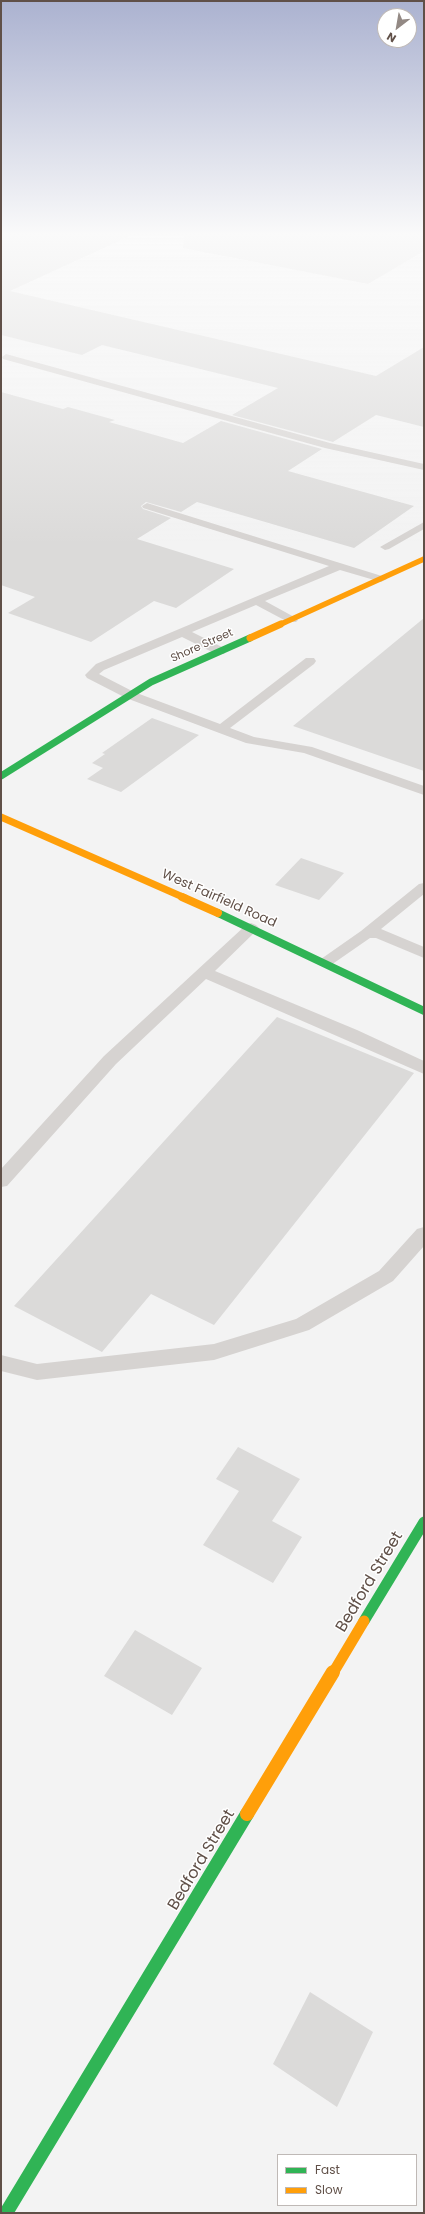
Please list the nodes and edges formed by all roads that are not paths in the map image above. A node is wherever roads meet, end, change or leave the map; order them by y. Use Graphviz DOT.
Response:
graph roads {
  1 [pos="6,357"];
  2 [pos="424,467"];
  3 [pos="147,506"];
  4 [pos="424,525"];
  5 [pos="385,547"];
  6 [pos="424,559"];
  7 [pos="339,566"];
  8 [pos="381,580"];
  9 [pos="256,601"];
  10 [pos="292,620"];
  11 [pos="182,632"];
  12 [pos="220,651"];
  13 [pos="310,661"];
  14 [pos="130,695"];
  15 [pos="221,728"];
  16 [pos="1,776"];
  17 [pos="424,791"];
  18 [pos="1,817"];
  19 [pos="424,887"];
  20 [pos="251,928"];
  21 [pos="366,934"];
  22 [pos="424,953"];
  23 [pos="326,962"];
  24 [pos="204,972"];
  25 [pos="424,1011"];
  26 [pos="424,1068"];
  27 [pos="1,1181"];
  28 [pos="424,1234"];
  29 [pos="1,1363"];
  30 [pos="424,1522"];
  31 [pos="6,2213"];
  1 -- 2 [label="lane"];
  3 -- 7 [label="lane"];
  4 -- 5 [label="lane"];
  6 -- 8 [label="street, Shore Street"];
  7 -- 8 [label="lane"];
  7 -- 9 [label="lane"];
  8 -- 10 [label="street, Shore Street"];
  9 -- 10 [label="lane"];
  9 -- 11 [label="lane"];
  10 -- 12 [label="street, Shore Street"];
  11 -- 12 [label="lane"];
  11 -- 14 [label="lane"];
  12 -- 14 [label="street, Shore Street"];
  13 -- 15 [label="lane"];
  14 -- 15 [label="lane"];
  14 -- 16 [label="street, Shore Street"];
  15 -- 17 [label="lane"];
  18 -- 20 [label="street, West Fairfield Road"];
  19 -- 21 [label="lane"];
  20 -- 23 [label="street, West Fairfield Road"];
  20 -- 24 [label="lane"];
  21 -- 22 [label="lane"];
  21 -- 23 [label="lane"];
  23 -- 25 [label="street, West Fairfield Road"];
  24 -- 26 [label="lane"];
  24 -- 27 [label="lane"];
  28 -- 29 [label="lane"];
  30 -- 31 [label="street, Bedford Street"];
}
